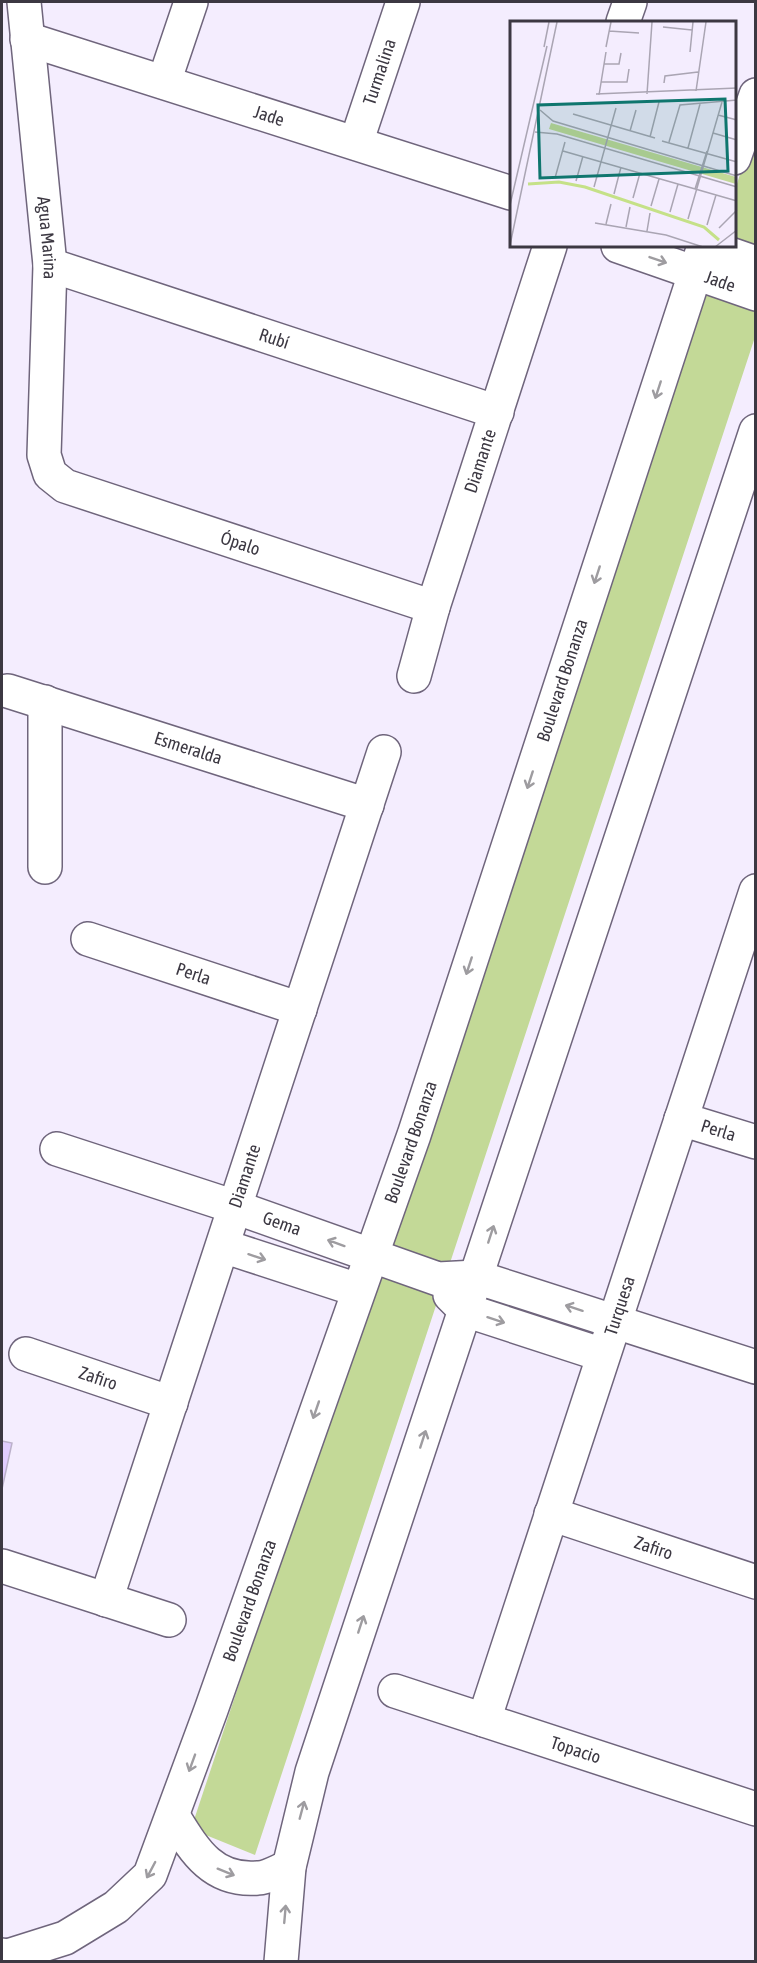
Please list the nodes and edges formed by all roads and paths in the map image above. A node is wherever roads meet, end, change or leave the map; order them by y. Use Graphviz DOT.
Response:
graph roads {
  1 [pos="24,2"];
  2 [pos="191,2"];
  3 [pos="403,2"];
  4 [pos="630,2"];
  5 [pos="623,21"];
  6 [pos="27,39"];
  7 [pos="164,82"];
  8 [pos="756,95"];
  9 [pos="356,143"];
  10 [pos="736,155"];
  11 [pos="510,193"];
  12 [pos="549,248"];
  13 [pos="637,248"];
  14 [pos="702,255"];
  15 [pos="756,263"];
  16 [pos="50,265"];
  17 [pos="756,294"];
  18 [pos="497,412"];
  19 [pos="756,431"];
  20 [pos="50,474"];
  21 [pos="432,607"];
  22 [pos="414,676"];
  23 [pos="8,691"];
  24 [pos="45,702"];
  25 [pos="384,752"];
  26 [pos="367,805"];
  27 [pos="45,867"];
  28 [pos="756,891"];
  29 [pos="750,924"];
  30 [pos="88,939"];
  31 [pos="300,1009"];
  32 [pos="681,1119"];
  33 [pos="756,1142"];
  34 [pos="57,1149"];
  35 [pos="235,1207"];
  36 [pos="223,1246"];
  37 [pos="370,1256"];
  38 [pos="476,1277"];
  39 [pos="438,1279"];
  40 [pos="358,1290"];
  41 [pos="465,1310"];
  42 [pos="614,1321"];
  43 [pos="27,1354"];
  44 [pos="603,1355"];
  45 [pos="756,1367"];
  46 [pos="171,1403"];
  47 [pos="551,1514"];
  48 [pos="2,1566"];
  49 [pos="756,1582"];
  50 [pos="106,1600"];
  51 [pos="169,1620"];
  52 [pos="395,1691"];
  53 [pos="483,1720"];
  54 [pos="756,1809"];
  55 [pos="173,1816"];
  56 [pos="289,1867"];
  57 [pos="13,1957"];
  58 [pos="281,1962"];
  1 -- 6 [label="street, Agua Marina"];
  2 -- 7 [label="street"];
  3 -- 9 [label="street, Turmalina"];
  4 -- 5 [label="street"];
  6 -- 7 [label="street, Jade"];
  6 -- 16 [label="street, Agua Marina"];
  7 -- 9 [label="street, Jade"];
  8 -- 10 [label="street"];
  9 -- 11 [label="street, Jade"];
  12 -- 18 [label="street, Diamante"];
  13 -- 14 [label="street, Jade, one-way"];
  14 -- 15 [label="street, Jade"];
  14 -- 17 [label="street, Jade"];
  14 -- 37 [label="street, Boulevard Bonanza, one-way"];
  16 -- 18 [label="street, Rubí"];
  16 -- 20 [label="street, Agua Marina"];
  18 -- 21 [label="street, Diamante"];
  38 -- 19 [label="street, one-way"];
  20 -- 21 [label="street, Ópalo"];
  21 -- 22 [label="street, Diamante"];
  23 -- 24 [label="street, Esmeralda"];
  24 -- 26 [label="street, Esmeralda"];
  24 -- 27 [label="street"];
  25 -- 26 [label="street, Diamante"];
  26 -- 31 [label="street, Diamante"];
  28 -- 29 [label="street, Turquesa"];
  29 -- 32 [label="street, Turquesa"];
  30 -- 31 [label="street, Perla"];
  31 -- 35 [label="street, Diamante"];
  32 -- 33 [label="street, Perla"];
  32 -- 42 [label="street, Turquesa"];
  34 -- 35 [label="street, Gema"];
  35 -- 36 [label="street, Diamante"];
  37 -- 35 [label="street, Gema, one-way"];
  36 -- 40 [label="street, one-way"];
  36 -- 46 [label="street, Diamante"];
  37 -- 39 [label="street, Gema"];
  37 -- 40 [label="street, Boulevard Bonanza"];
  38 -- 39 [label="street, Gema"];
  38 -- 41 [label="street"];
  42 -- 38 [label="street, Gema, one-way"];
  39 -- 41 [label="street"];
  40 -- 55 [label="street, Boulevard Bonanza, one-way"];
  41 -- 44 [label="street, one-way"];
  56 -- 41 [label="street, one-way"];
  42 -- 44 [label="street, Turquesa"];
  42 -- 45 [label="street, Gema"];
  43 -- 46 [label="street, Zafiro"];
  44 -- 47 [label="street, Turquesa"];
  46 -- 50 [label="street, Diamante"];
  47 -- 49 [label="street, Zafiro"];
  47 -- 53 [label="street, Turquesa"];
  48 -- 50 [label="street"];
  50 -- 51 [label="street"];
  52 -- 53 [label="street, Topacio"];
  53 -- 54 [label="street, Topacio"];
  55 -- 56 [label="street, one-way"];
  55 -- 57 [label="street, Boulevard Bonanza, one-way"];
  58 -- 56 [label="street, one-way"];
}
